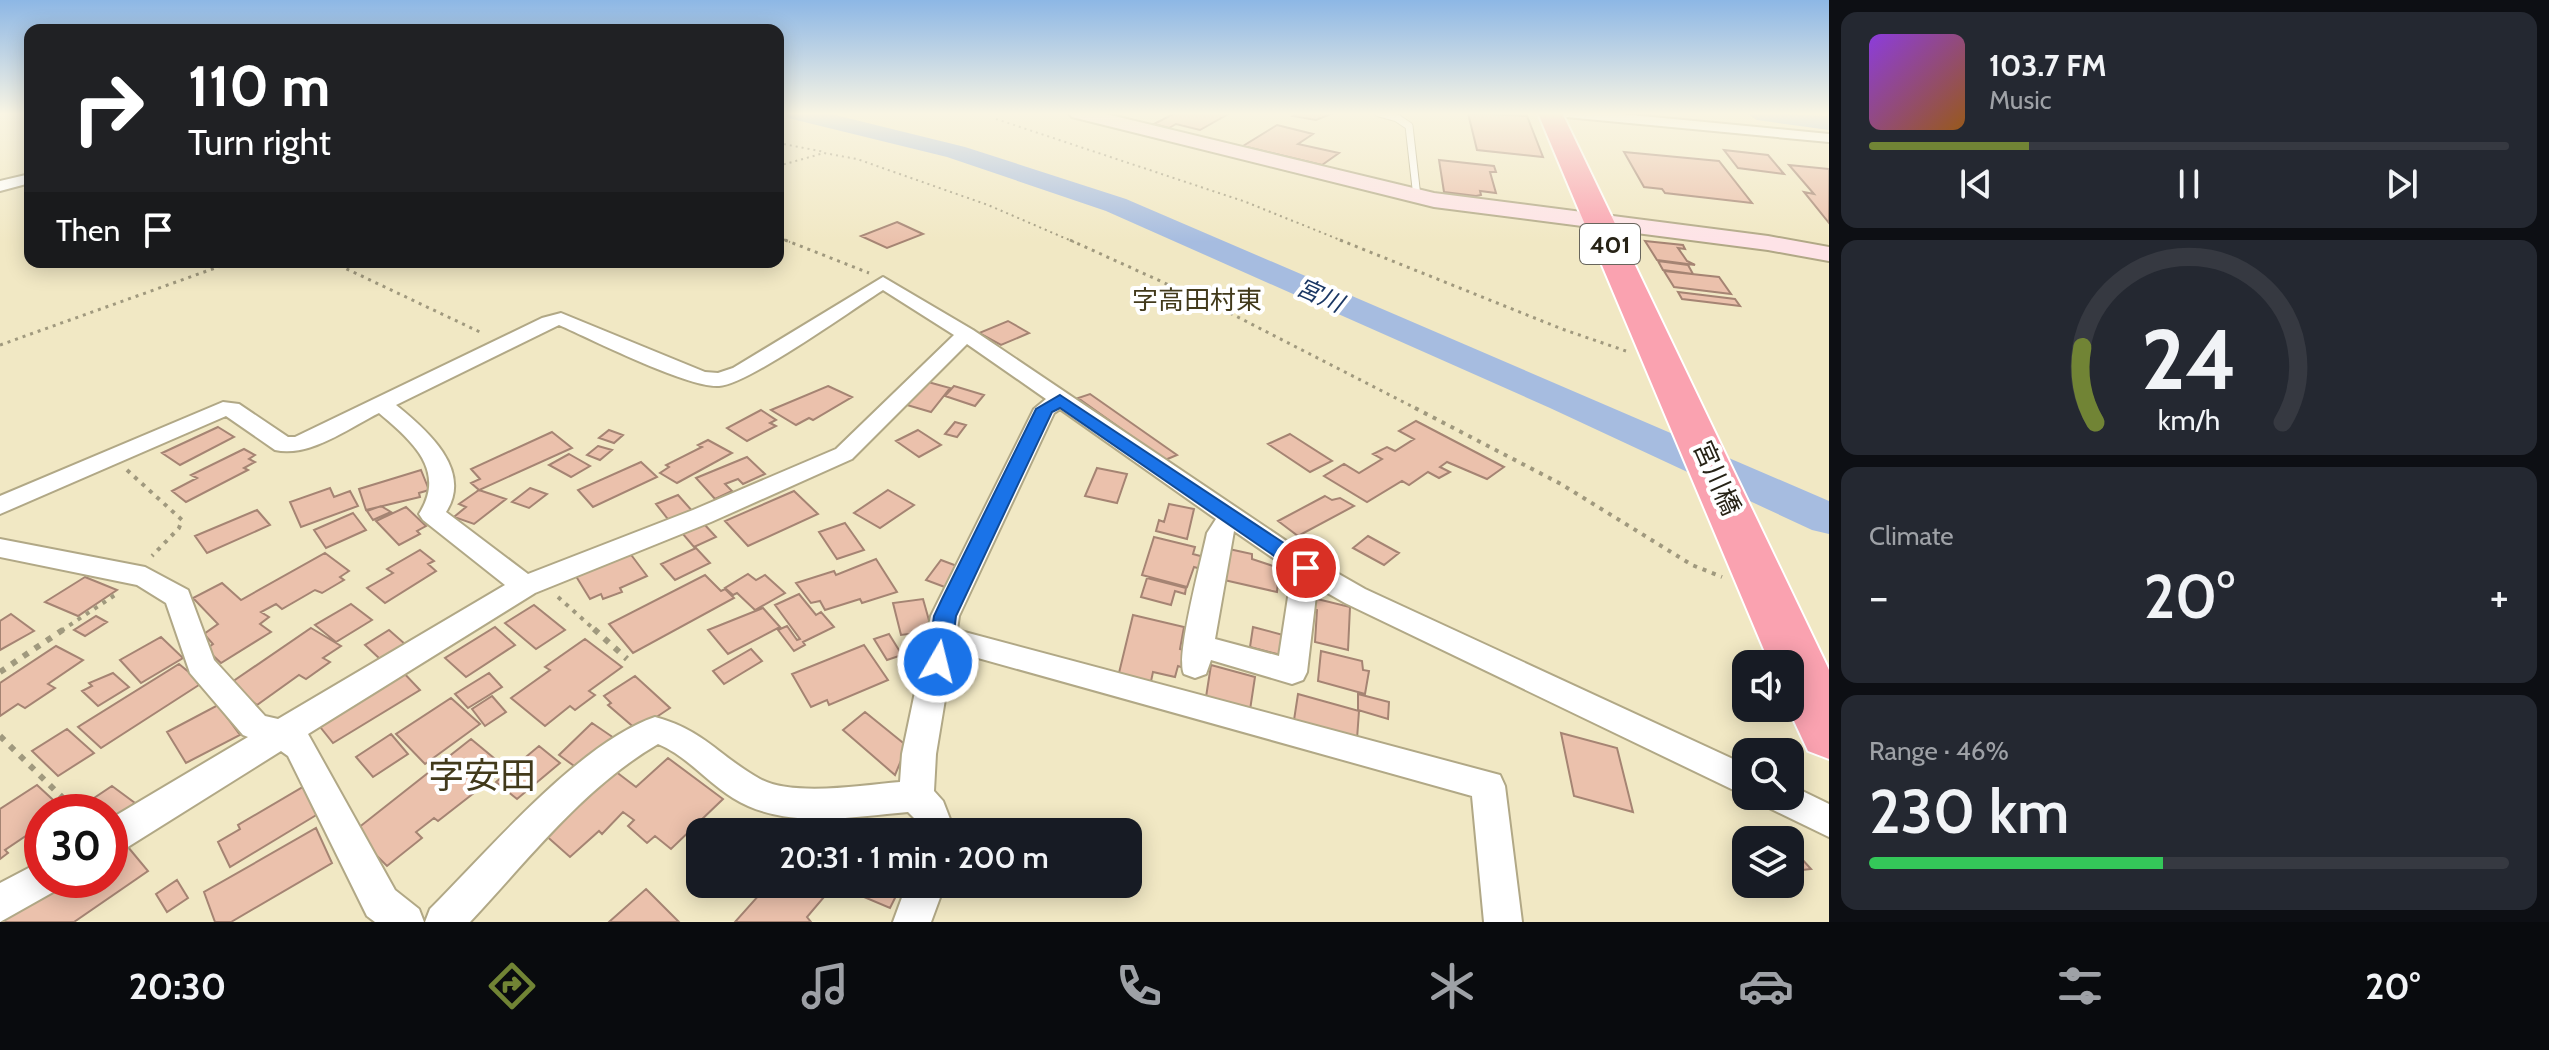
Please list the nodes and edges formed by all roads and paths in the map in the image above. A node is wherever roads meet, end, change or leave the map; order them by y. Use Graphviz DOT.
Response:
graph roads {
  1 [pos="808,156"];
  2 [pos="843,156"];
  3 [pos="1108,156"];
  4 [pos="1252,156"];
  5 [pos="1412,156"];
  6 [pos="1570,156"];
  7 [pos="784,164"];
  8 [pos="24,180"];
  9 [pos="0,186"];
  10 [pos="1417,197"];
  11 [pos="1599,221"];
  12 [pos="784,239"];
  13 [pos="1829,254"];
  14 [pos="215,268"];
  15 [pos="345,268"];
  16 [pos="883,282"];
  17 [pos="966,334"];
  18 [pos="504,344"];
  19 [pos="0,345"];
  20 [pos="1668,370"];
  21 [pos="1060,400"];
  22 [pos="381,404"];
  23 [pos="112,457"];
  24 [pos="0,506"];
  25 [pos="1231,517"];
  26 [pos="0,548"];
  27 [pos="1306,568"];
  28 [pos="138,575"];
  29 [pos="532,583"];
  30 [pos="1766,589"];
  31 [pos="942,637"];
  32 [pos="627,659"];
  33 [pos="0,672"];
  34 [pos="282,734"];
  35 [pos="1829,734"];
  36 [pos="0,736"];
  37 [pos="1732,774"];
  38 [pos="59,794"];
  39 [pos="916,796"];
  40 [pos="1804,808"];
  41 [pos="933,818"];
  42 [pos="1829,821"];
  43 [pos="128,827"];
  44 [pos="24,890"];
  45 [pos="921,898"];
  46 [pos="0,904"];
  47 [pos="400,921"];
  48 [pos="444,922"];
  49 [pos="912,922"];
  50 [pos="1503,922"];
  1 -- 7 [label="path"];
  2 -- 30 [label="path"];
  3 -- 20 [label="path"];
  4 -- 10 [label="street"];
  5 -- 10 [label="lane"];
  6 -- 11 [label="highway, 401"];
  8 -- 9 [label="street"];
  10 -- 11 [label="street"];
  11 -- 13 [label="street"];
  11 -- 20 [label="highway, 401"];
  12 -- 16 [label="path"];
  14 -- 19 [label="path"];
  15 -- 18 [label="path"];
  16 -- 17 [label="street"];
  16 -- 18 [label="street"];
  17 -- 21 [label="street"];
  17 -- 29 [label="street"];
  18 -- 22 [label="street"];
  20 -- 30 [label="highway, 宮川橋 / 401"];
  21 -- 25 [label="street"];
  21 -- 31 [label="street"];
  22 -- 23 [label="street"];
  22 -- 29 [label="street"];
  23 -- 24 [label="street"];
  23 -- 28 [label="path"];
  25 -- 27 [label="street"];
  25 -- 27 [label="street"];
  26 -- 28 [label="street"];
  27 -- 37 [label="street"];
  28 -- 33 [label="path"];
  28 -- 34 [label="street"];
  29 -- 32 [label="path"];
  29 -- 34 [label="street"];
  30 -- 35 [label="highway, 401"];
  31 -- 39 [label="street"];
  31 -- 50 [label="street"];
  34 -- 43 [label="street"];
  34 -- 47 [label="street"];
  36 -- 38 [label="path"];
  39 -- 41 [label="street"];
  39 -- 48 [label="street"];
  40 -- 42 [label="street"];
  44 -- 46 [label="street"];
  45 -- 49 [label="street"];
}
